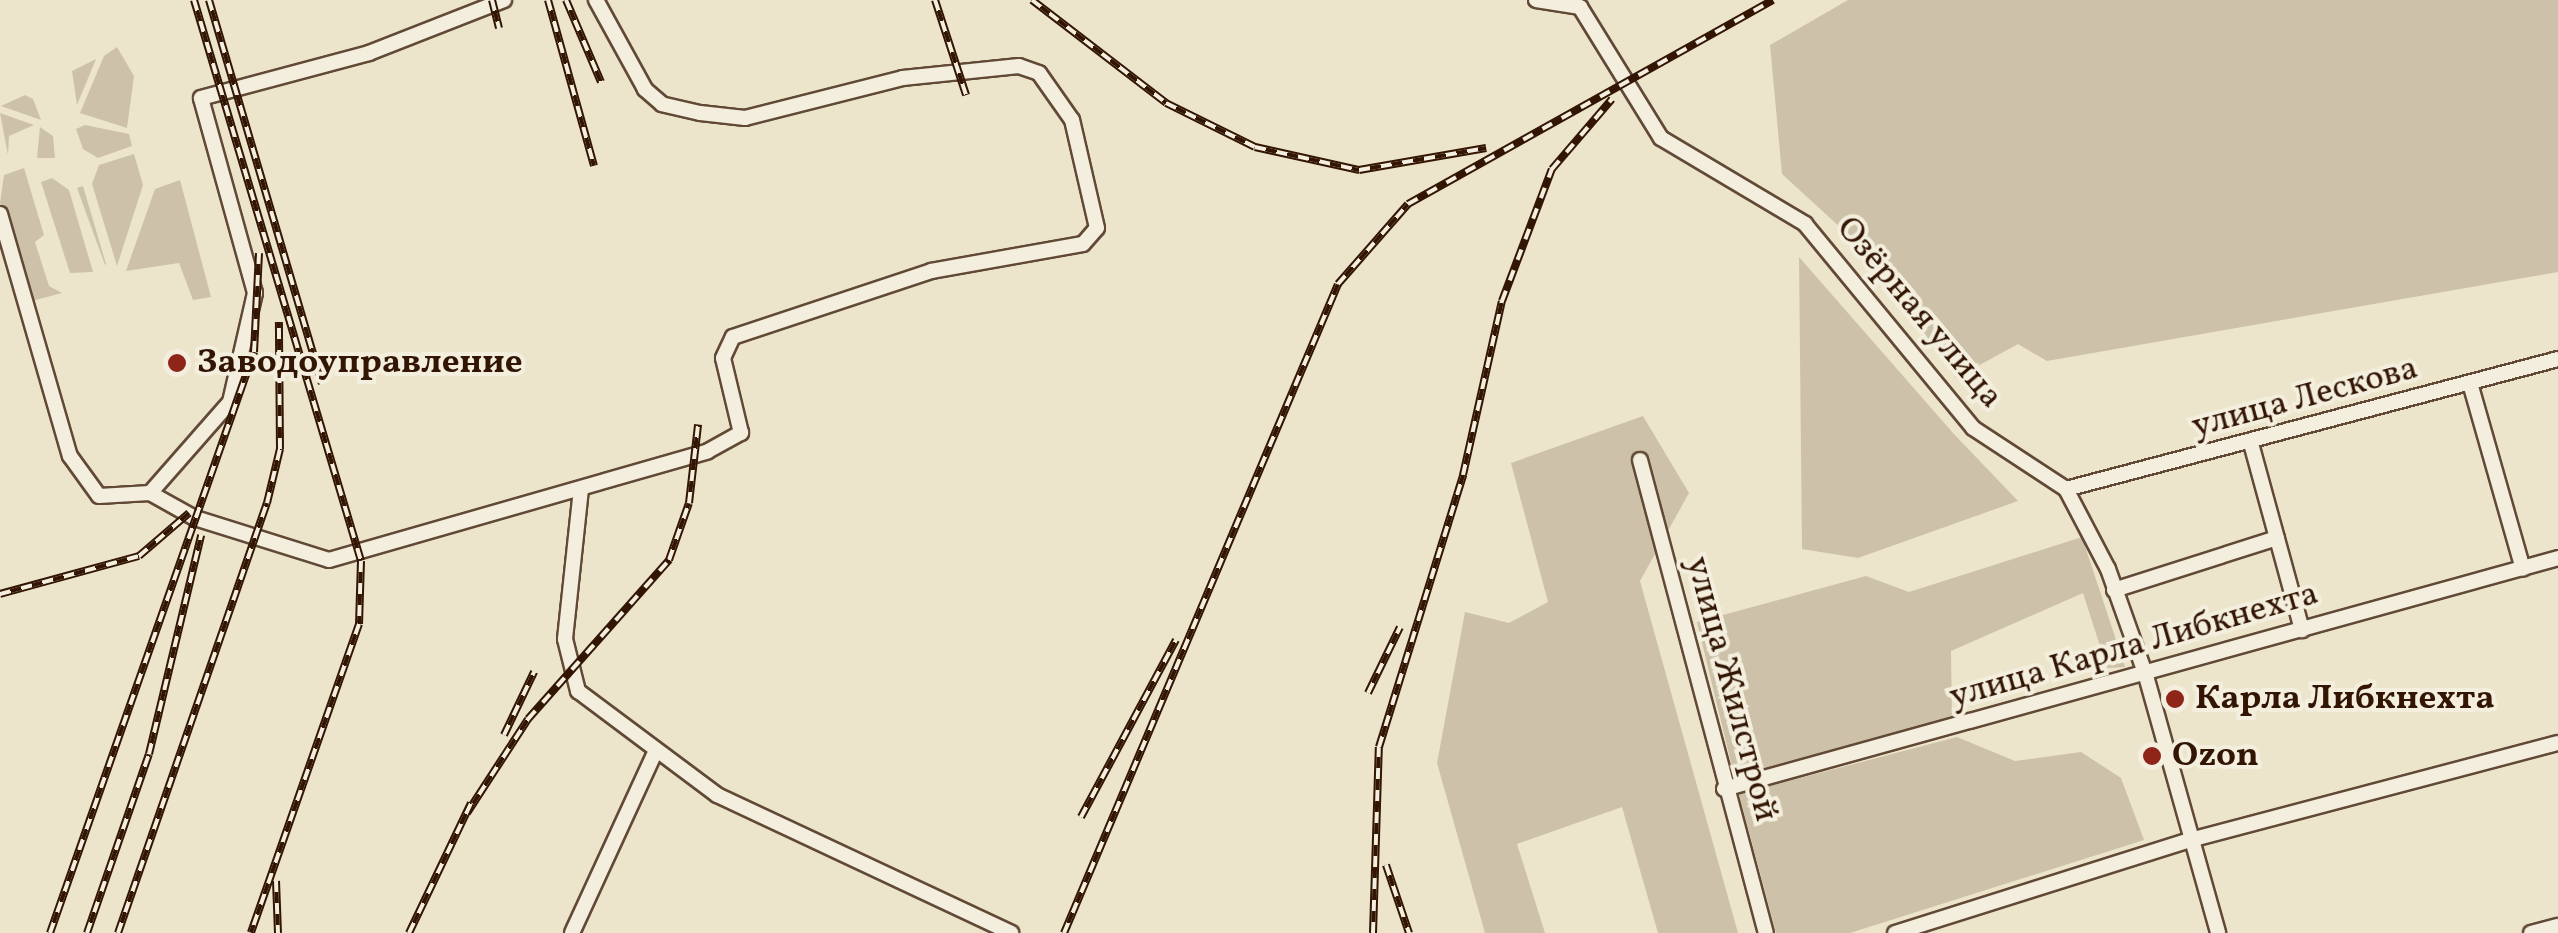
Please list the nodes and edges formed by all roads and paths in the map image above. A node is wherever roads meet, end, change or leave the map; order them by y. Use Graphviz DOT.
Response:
graph roads {
  1 [pos="504,0"];
  2 [pos="596,0"];
  3 [pos="1536,0"];
  4 [pos="1582,3"];
  5 [pos="0,214"];
  6 [pos="2558,359"];
  7 [pos="2470,383"];
  8 [pos="2252,447"];
  9 [pos="1640,460"];
  10 [pos="580,488"];
  11 [pos="2066,490"];
  12 [pos="150,494"];
  13 [pos="2277,538"];
  14 [pos="2558,558"];
  15 [pos="2523,569"];
  16 [pos="2114,590"];
  17 [pos="2302,630"];
  18 [pos="2146,676"];
  19 [pos="2558,743"];
  20 [pos="656,750"];
  21 [pos="1724,789"];
  22 [pos="2194,839"];
  23 [pos="572,933"];
  24 [pos="1011,933"];
  25 [pos="1766,933"];
  26 [pos="1895,933"];
  27 [pos="2218,933"];
  1 -- 12 [label="street"];
  2 -- 10 [label="street"];
  3 -- 4 [label="street"];
  4 -- 11 [label="street, Озёрная улица"];
  5 -- 12 [label="street"];
  6 -- 7 [label="street, улица Лескова"];
  7 -- 8 [label="street, улица Лескова"];
  7 -- 15 [label="street"];
  8 -- 11 [label="street, улица Лескова"];
  8 -- 13 [label="street"];
  9 -- 21 [label="street, улица Жилстрой"];
  10 -- 12 [label="street"];
  10 -- 20 [label="street"];
  11 -- 16 [label="street"];
  13 -- 16 [label="street"];
  13 -- 17 [label="street"];
  14 -- 15 [label="street, улица Карла Либкнехта"];
  15 -- 17 [label="street, улица Карла Либкнехта"];
  16 -- 18 [label="street"];
  17 -- 18 [label="street, улица Карла Либкнехта"];
  18 -- 21 [label="street, улица Карла Либкнехта"];
  18 -- 22 [label="street"];
  19 -- 22 [label="street"];
  20 -- 23 [label="street"];
  20 -- 24 [label="street"];
  21 -- 25 [label="street, улица Жилстрой"];
  22 -- 26 [label="street"];
  22 -- 27 [label="street"];
}
